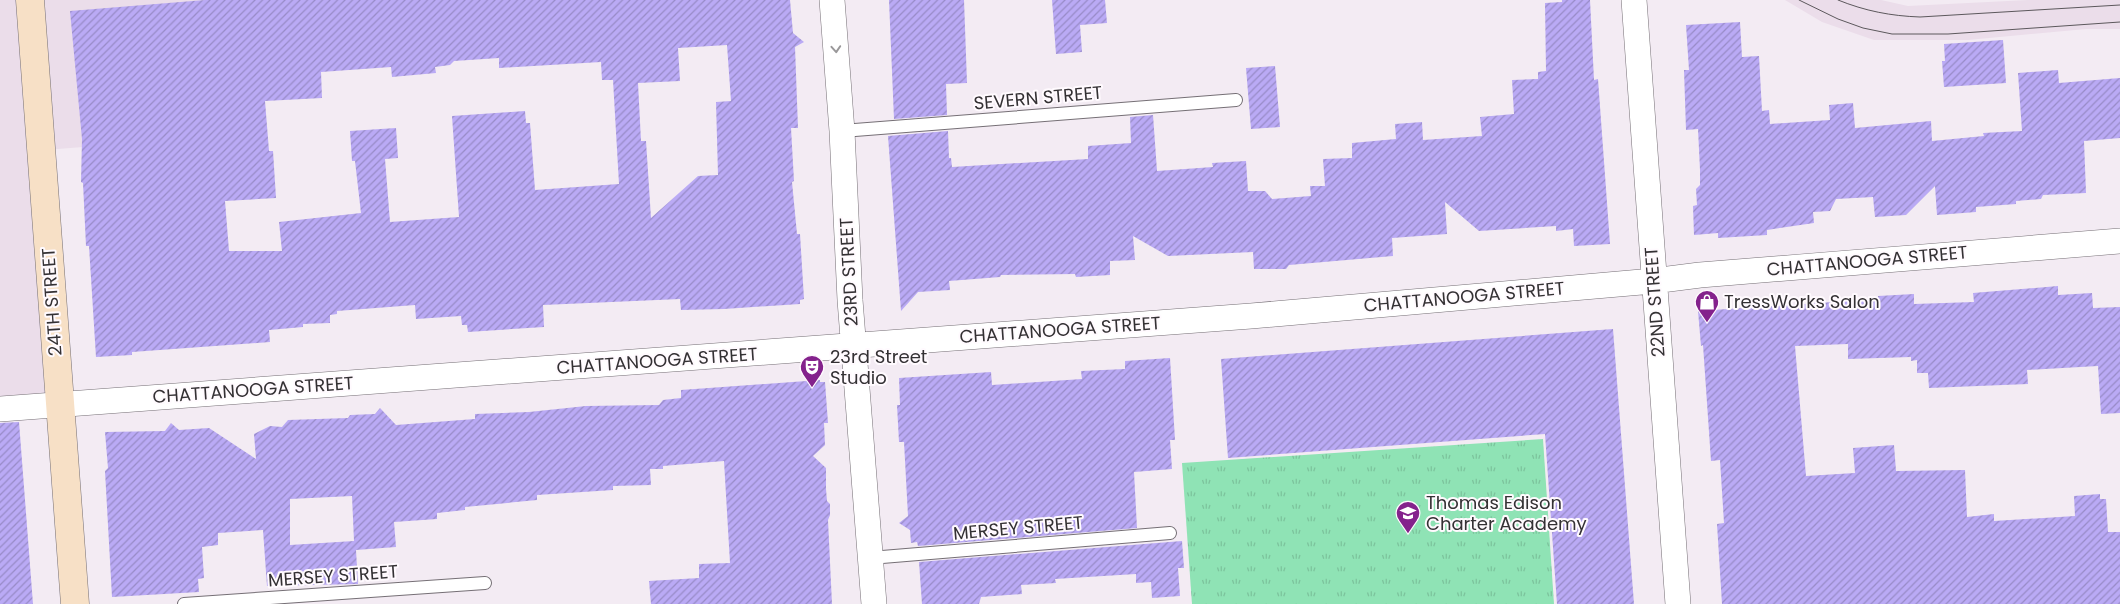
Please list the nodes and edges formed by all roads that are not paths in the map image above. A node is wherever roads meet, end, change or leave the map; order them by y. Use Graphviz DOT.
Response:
graph roads {
  1 [pos="30,0"];
  2 [pos="832,0"];
  3 [pos="1634,0"];
  4 [pos="1236,100"];
  5 [pos="842,131"];
  6 [pos="2120,242"];
  7 [pos="1653,281"];
  8 [pos="854,346"];
  9 [pos="60,404"];
  10 [pos="0,409"];
  11 [pos="1170,533"];
  12 [pos="870,558"];
  13 [pos="485,584"];
  14 [pos="75,604"];
  15 [pos="184,604"];
  16 [pos="874,604"];
  17 [pos="1678,604"];
  1 -- 9 [label="street, 24TH STREET"];
  2 -- 5 [label="street, 23RD STREET, one-way"];
  3 -- 7 [label="street, 22ND STREET"];
  4 -- 5 [label="lane, SEVERN STREET"];
  5 -- 8 [label="street, 23RD STREET"];
  6 -- 7 [label="street, CHATTANOOGA STREET"];
  7 -- 8 [label="street, CHATTANOOGA STREET"];
  7 -- 17 [label="street, 22ND STREET"];
  8 -- 9 [label="street, CHATTANOOGA STREET"];
  8 -- 12 [label="street, 23RD STREET"];
  9 -- 10 [label="street, CHATTANOOGA STREET"];
  9 -- 14 [label="street, 24TH STREET"];
  11 -- 12 [label="lane, MERSEY STREET"];
  12 -- 16 [label="street, 23RD STREET"];
  13 -- 15 [label="lane, MERSEY STREET"];
}
